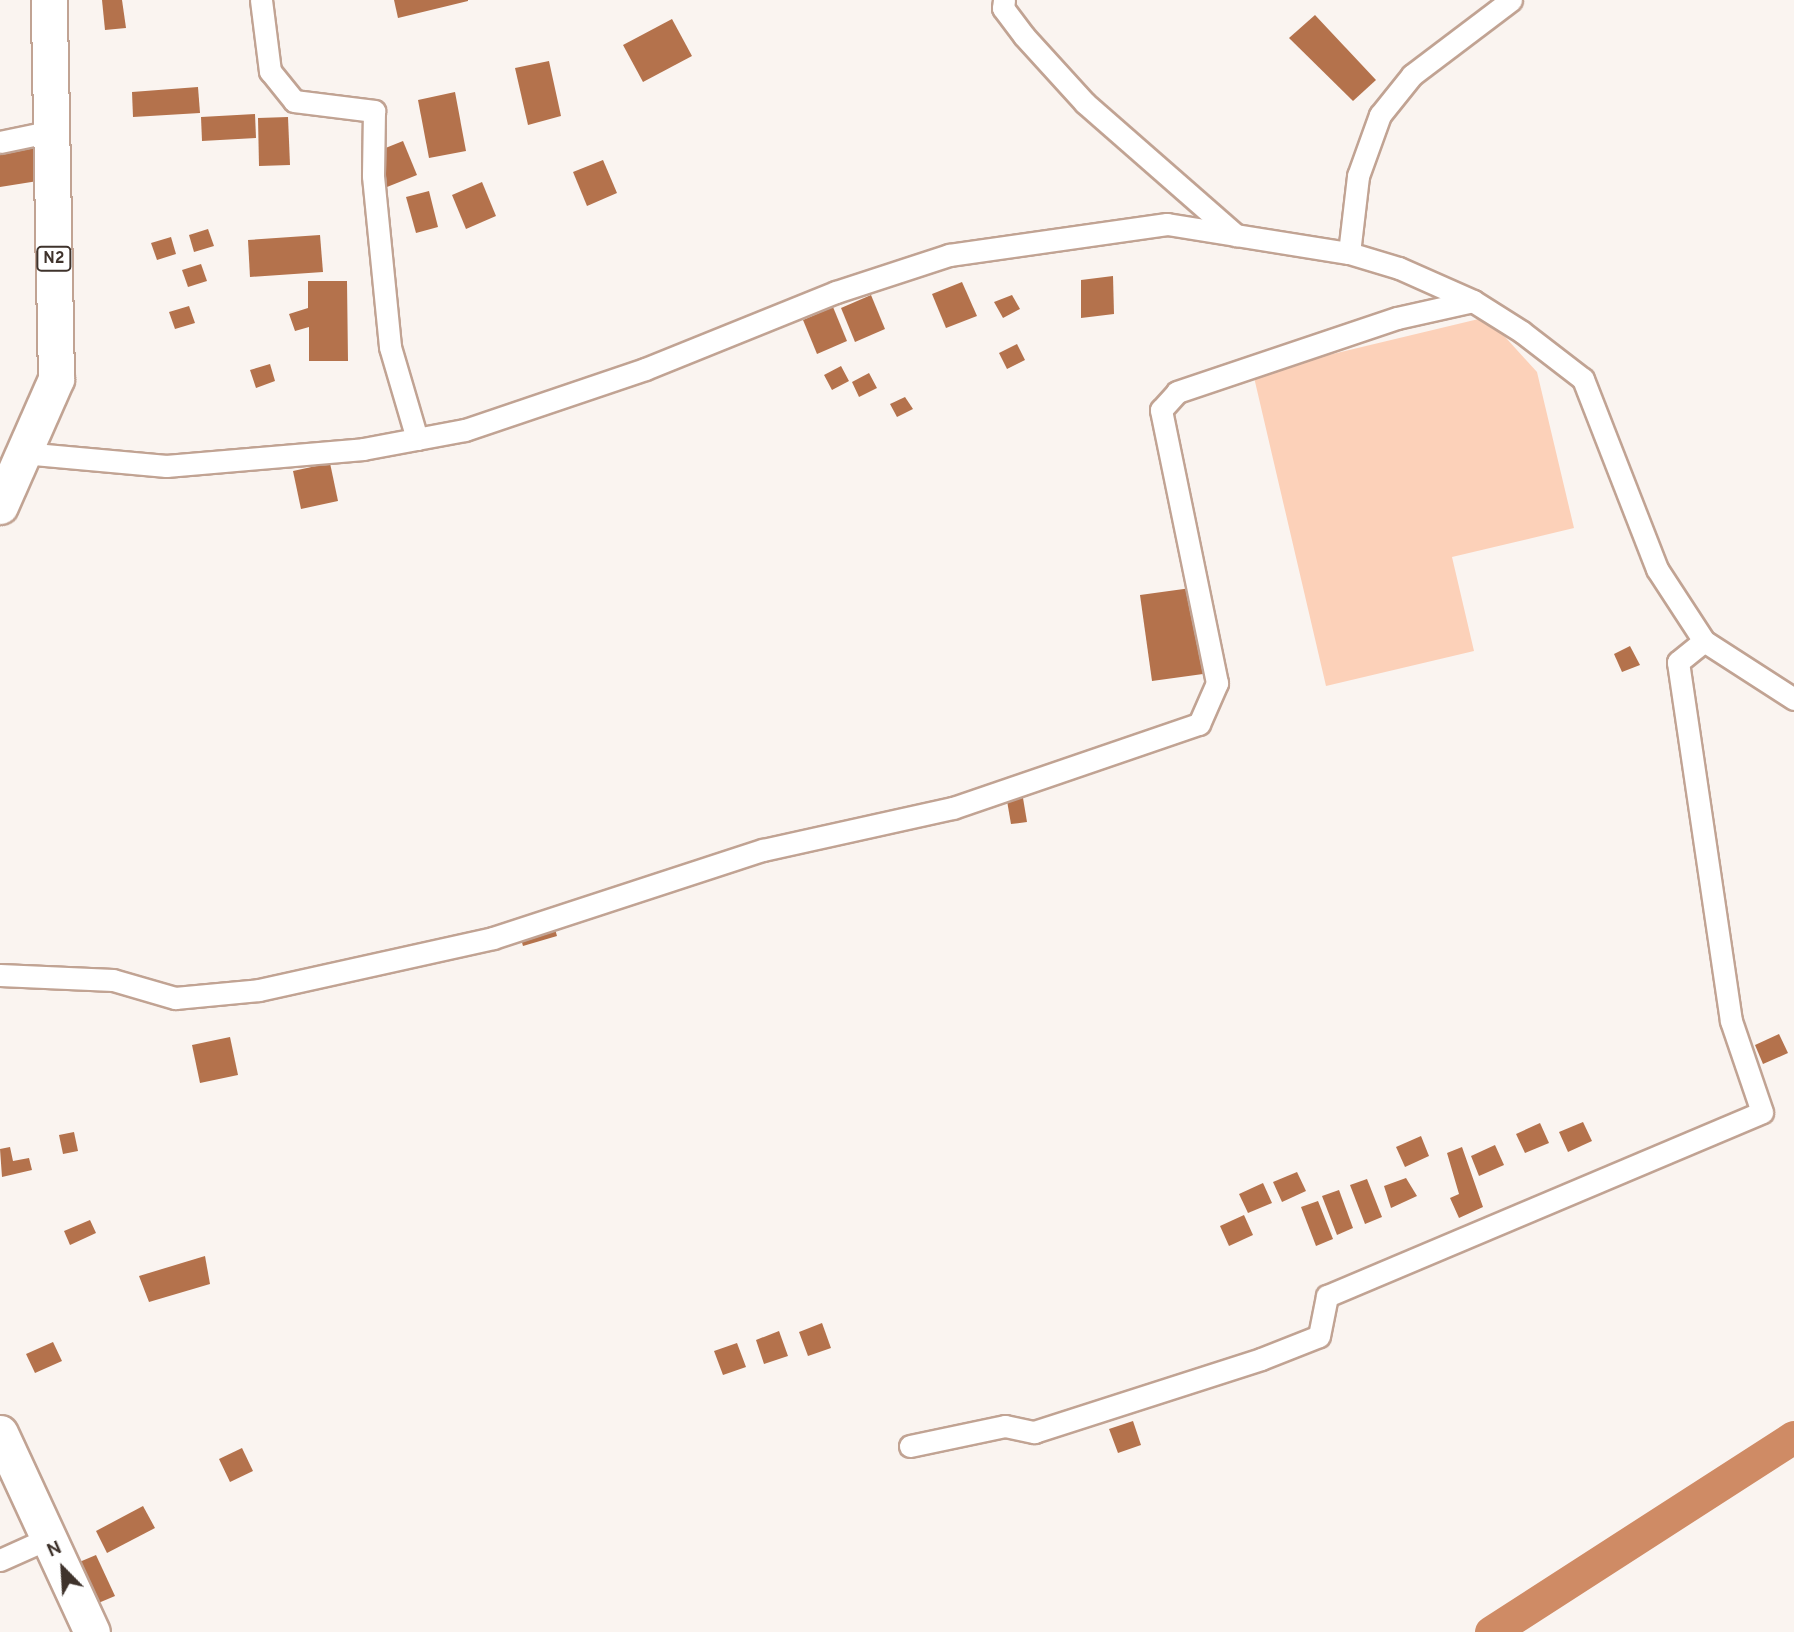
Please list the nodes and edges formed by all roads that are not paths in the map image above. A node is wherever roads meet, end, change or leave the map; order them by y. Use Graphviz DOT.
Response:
graph roads {
  1 [pos="49,0"];
  2 [pos="261,0"];
  3 [pos="1004,0"];
  4 [pos="1511,0"];
  5 [pos="51,131"];
  6 [pos="0,142"];
  7 [pos="1237,235"];
  8 [pos="1349,253"];
  9 [pos="1473,302"];
  10 [pos="417,439"];
  11 [pos="23,453"];
  12 [pos="0,506"];
  13 [pos="1704,641"];
  14 [pos="1794,699"];
  15 [pos="0,975"];
  16 [pos="0,1433"];
  17 [pos="910,1446"];
  18 [pos="47,1539"];
  19 [pos="0,1560"];
  20 [pos="92,1632"];
  1 -- 5 [label="highway, N2"];
  2 -- 10 [label="street"];
  3 -- 7 [label="street"];
  4 -- 8 [label="street"];
  5 -- 6 [label="street"];
  5 -- 11 [label="highway, N2"];
  7 -- 8 [label="street"];
  7 -- 10 [label="street"];
  8 -- 9 [label="street"];
  9 -- 13 [label="street"];
  9 -- 15 [label="street"];
  10 -- 11 [label="street"];
  11 -- 12 [label="highway, N2"];
  13 -- 14 [label="street"];
  13 -- 17 [label="street"];
  16 -- 18 [label="highway"];
  18 -- 19 [label="street"];
  18 -- 20 [label="highway"];
}
